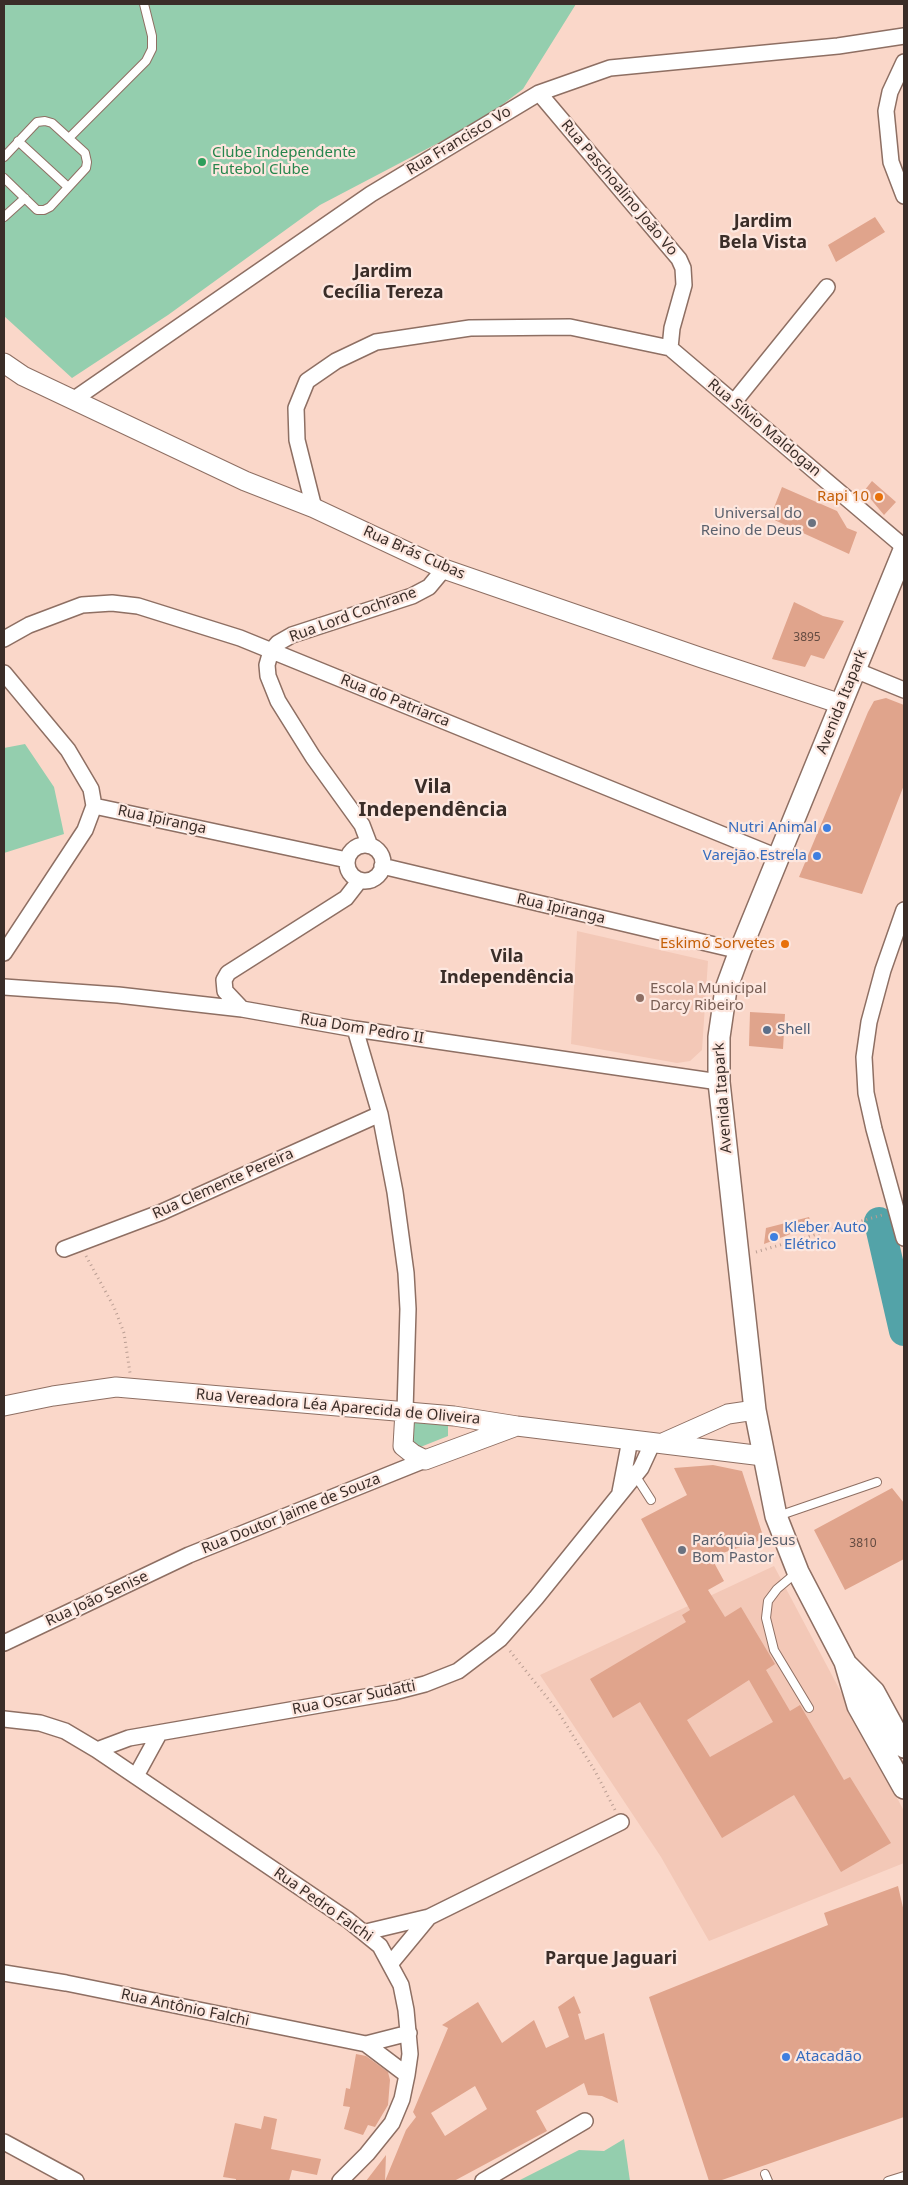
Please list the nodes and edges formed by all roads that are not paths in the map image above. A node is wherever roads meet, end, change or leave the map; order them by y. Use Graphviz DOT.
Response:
graph roads {
  1 [pos="144,4"];
  2 [pos="904,36"];
  3 [pos="904,62"];
  4 [pos="539,93"];
  5 [pos="69,138"];
  6 [pos="18,142"];
  7 [pos="4,157"];
  8 [pos="4,178"];
  9 [pos="68,187"];
  10 [pos="904,196"];
  11 [pos="25,198"];
  12 [pos="4,218"];
  13 [pos="827,287"];
  14 [pos="670,348"];
  15 [pos="4,363"];
  16 [pos="72,400"];
  17 [pos="734,402"];
  18 [pos="314,508"];
  19 [pos="904,549"];
  20 [pos="444,568"];
  21 [pos="4,639"];
  22 [pos="271,650"];
  23 [pos="855,670"];
  24 [pos="4,673"];
  25 [pos="904,690"];
  26 [pos="841,704"];
  27 [pos="94,806"];
  28 [pos="370,846"];
  29 [pos="780,858"];
  30 [pos="347,860"];
  31 [pos="382,866"];
  32 [pos="360,880"];
  33 [pos="904,910"];
  34 [pos="740,951"];
  35 [pos="4,953"];
  36 [pos="4,987"];
  37 [pos="242,1009"];
  38 [pos="355,1029"];
  39 [pos="720,1082"];
  40 [pos="380,1114"];
  41 [pos="904,1238"];
  42 [pos="71,1247"];
  43 [pos="4,1406"];
  44 [pos="755,1410"];
  45 [pos="405,1411"];
  46 [pos="454,1416"];
  47 [pos="517,1426"];
  48 [pos="630,1440"];
  49 [pos="658,1443"];
  50 [pos="403,1446"];
  51 [pos="459,1447"];
  52 [pos="763,1456"];
  53 [pos="425,1460"];
  54 [pos="392,1474"];
  55 [pos="635,1475"];
  56 [pos="877,1482"];
  57 [pos="620,1494"];
  58 [pos="651,1500"];
  59 [pos="776,1516"];
  60 [pos="190,1555"];
  61 [pos="798,1572"];
  62 [pos="4,1644"];
  63 [pos="845,1662"];
  64 [pos="809,1708"];
  65 [pos="4,1719"];
  66 [pos="159,1734"];
  67 [pos="904,1747"];
  68 [pos="97,1750"];
  69 [pos="136,1776"];
  70 [pos="904,1788"];
  71 [pos="621,1822"];
  72 [pos="429,1917"];
  73 [pos="366,1932"];
  74 [pos="391,1963"];
  75 [pos="4,1973"];
  76 [pos="409,2033"];
  77 [pos="366,2044"];
  78 [pos="407,2075"];
  79 [pos="585,2121"];
  80 [pos="4,2142"];
  81 [pos="904,2176"];
  82 [pos="76,2181"];
  83 [pos="340,2181"];
  84 [pos="483,2181"];
  85 [pos="888,2181"];
  1 -- 5 [label="lane"];
  2 -- 4 [label="street, Rua Francisco Vo"];
  3 -- 10 [label="street"];
  4 -- 14 [label="street, Rua Paschoalino João Vo"];
  4 -- 16 [label="street, Rua Francisco Vo"];
  5 -- 6 [label="lane"];
  5 -- 9 [label="lane"];
  6 -- 7 [label="lane"];
  6 -- 9 [label="lane"];
  8 -- 11 [label="lane"];
  9 -- 11 [label="lane"];
  11 -- 12 [label="lane"];
  13 -- 17 [label="street"];
  14 -- 17 [label="street, Rua Sílvio Maldogan"];
  14 -- 18 [label="street"];
  15 -- 16 [label="street, Rua Brás Cubas"];
  16 -- 18 [label="street, Rua Brás Cubas"];
  17 -- 19 [label="street, Rua Sílvio Maldogan"];
  18 -- 20 [label="street, Rua Brás Cubas"];
  19 -- 23 [label="main road, Avenida Itapark"];
  20 -- 22 [label="street, Rua Lord Cochrane"];
  20 -- 26 [label="street, Rua Brás Cubas"];
  21 -- 22 [label="street, Rua do Patriarca"];
  22 -- 28 [label="street, Rua Lord Cochrane"];
  22 -- 29 [label="street, Rua do Patriarca"];
  23 -- 25 [label="street"];
  23 -- 26 [label="main road, Avenida Itapark"];
  24 -- 27 [label="street"];
  26 -- 29 [label="main road, Avenida Itapark"];
  27 -- 30 [label="street, Rua Ipiranga"];
  27 -- 35 [label="street"];
  28 -- 30 [label="street"];
  28 -- 31 [label="street"];
  29 -- 34 [label="main road, Avenida Itapark"];
  30 -- 32 [label="street"];
  31 -- 32 [label="street"];
  31 -- 34 [label="street, Rua Ipiranga"];
  32 -- 37 [label="street"];
  33 -- 41 [label="street"];
  34 -- 39 [label="main road, Avenida Itapark"];
  36 -- 37 [label="street, Rua Dom Pedro II"];
  37 -- 38 [label="street, Rua Dom Pedro II"];
  38 -- 39 [label="street, Rua Dom Pedro II"];
  38 -- 40 [label="street"];
  39 -- 44 [label="main road, Avenida Itapark"];
  40 -- 42 [label="street, Rua Clemente Pereira"];
  40 -- 45 [label="street"];
  43 -- 45 [label="street, Rua Vereadora Léa Aparecida de Oliveira"];
  44 -- 49 [label="street, Rua Vereadora Léa Aparecida de Oliveira"];
  44 -- 52 [label="main road, Avenida Itapark"];
  45 -- 46 [label="street, Rua Vereadora Léa Aparecida de Oliveira"];
  45 -- 50 [label="street"];
  46 -- 47 [label="street, Rua Vereadora Léa Aparecida de Oliveira"];
  46 -- 51 [label="street"];
  47 -- 48 [label="street, Rua Vereadora Léa Aparecida de Oliveira"];
  47 -- 51 [label="street, Rua Doutor Jaime de Souza"];
  48 -- 49 [label="street, Rua Vereadora Léa Aparecida de Oliveira"];
  48 -- 57 [label="street, Rua Oscar Sudatti"];
  49 -- 52 [label="street, Rua Vereadora Léa Aparecida de Oliveira"];
  49 -- 55 [label="street, Rua Oscar Sudatti"];
  50 -- 53 [label="street"];
  50 -- 54 [label="street, Rua Doutor Jaime de Souza"];
  51 -- 53 [label="street, Rua Doutor Jaime de Souza"];
  52 -- 59 [label="main road, Avenida Itapark"];
  53 -- 54 [label="street, Rua Doutor Jaime de Souza"];
  54 -- 60 [label="street, Rua Doutor Jaime de Souza"];
  55 -- 57 [label="street, Rua Oscar Sudatti"];
  55 -- 58 [label="lane"];
  56 -- 59 [label="lane"];
  57 -- 66 [label="street, Rua Oscar Sudatti"];
  59 -- 61 [label="main road, Avenida Itapark"];
  60 -- 62 [label="street, Rua João Senise"];
  61 -- 63 [label="main road, Avenida Itapark"];
  61 -- 64 [label="lane"];
  63 -- 67 [label="main road, Avenida Itapark"];
  63 -- 70 [label="main road, Avenida Itapark"];
  65 -- 68 [label="street, Rua Pedro Falchi"];
  66 -- 68 [label="street, Rua Oscar Sudatti"];
  66 -- 69 [label="street"];
  68 -- 69 [label="street, Rua Pedro Falchi"];
  69 -- 73 [label="street, Rua Pedro Falchi"];
  71 -- 72 [label="street"];
  72 -- 73 [label="street"];
  72 -- 74 [label="street"];
  73 -- 74 [label="street, Rua Pedro Falchi"];
  74 -- 76 [label="street, Rua Pedro Falchi"];
  75 -- 77 [label="street, Rua Antônio Falchi"];
  76 -- 77 [label="street, Rua Antônio Falchi"];
  76 -- 78 [label="street, Rua Pedro Falchi"];
  77 -- 78 [label="street, Rua Antônio Falchi"];
  78 -- 83 [label="street, Rua Pedro Falchi"];
  79 -- 84 [label="street"];
  80 -- 82 [label="street"];
  81 -- 85 [label="lane"];
}
